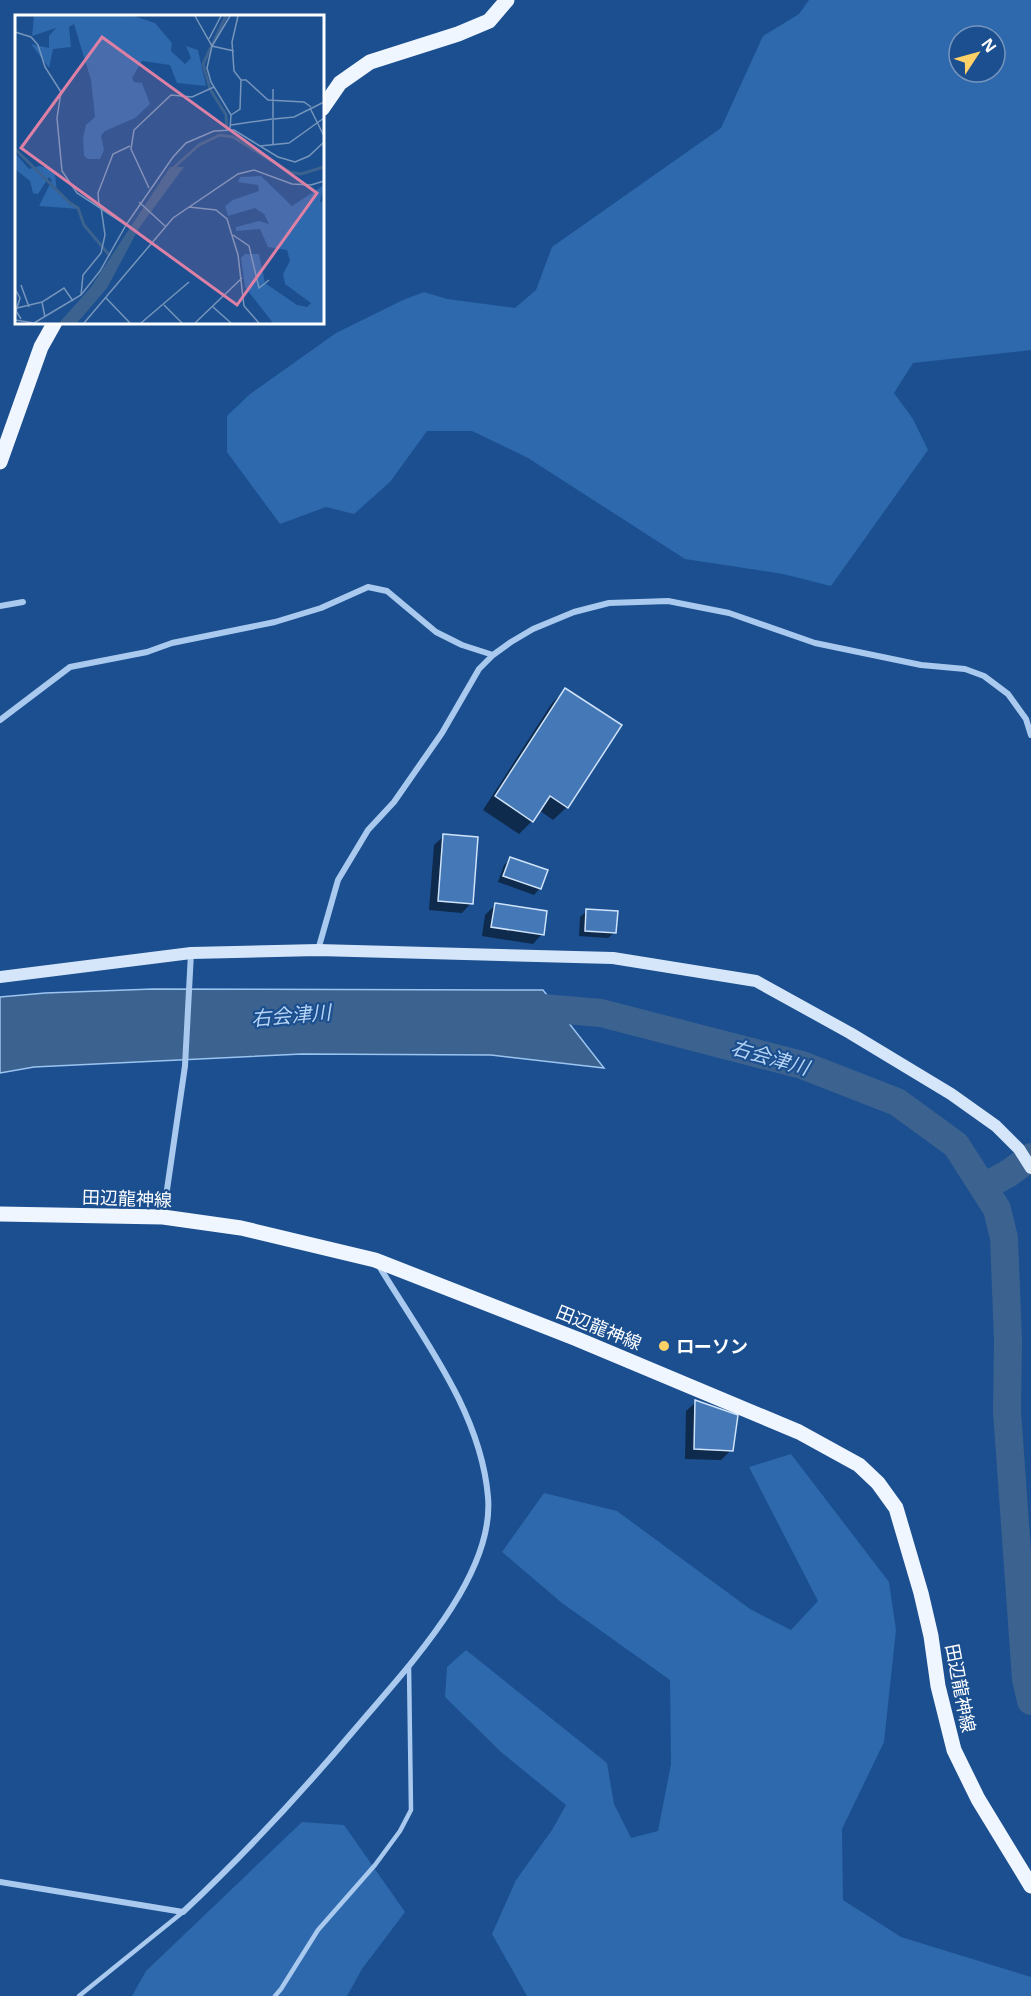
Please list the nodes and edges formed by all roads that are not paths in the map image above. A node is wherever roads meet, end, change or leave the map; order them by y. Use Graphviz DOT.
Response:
graph roads {
  1 [pos="507,0"];
  2 [pos="324,106"];
  3 [pos="54,324"];
  4 [pos="0,462"];
  5 [pos="23,602"];
  6 [pos="0,606"];
  7 [pos="493,655"];
  8 [pos="0,720"];
  9 [pos="1031,735"];
  10 [pos="318,950"];
  11 [pos="191,953"];
  12 [pos="0,977"];
  13 [pos="1031,1168"];
  14 [pos="0,1214"];
  15 [pos="163,1217"];
  16 [pos="375,1260"];
  17 [pos="409,1666"];
  18 [pos="0,1882"];
  19 [pos="1031,1886"];
  20 [pos="183,1912"];
  21 [pos="79,1996"];
  22 [pos="275,1996"];
  1 -- 2 [label="main road"];
  3 -- 4 [label="main road"];
  5 -- 6 [label="street"];
  7 -- 8 [label="street"];
  7 -- 9 [label="street"];
  7 -- 10 [label="street"];
  10 -- 11 [label="street"];
  10 -- 13 [label="street"];
  11 -- 12 [label="street"];
  11 -- 15 [label="street"];
  14 -- 15 [label="main road, 田辺龍神線"];
  15 -- 16 [label="main road, 田辺龍神線"];
  16 -- 17 [label="street"];
  16 -- 19 [label="main road, 田辺龍神線"];
  17 -- 20 [label="street"];
  17 -- 22 [label="lane"];
  18 -- 20 [label="street"];
  20 -- 21 [label="lane"];
}
